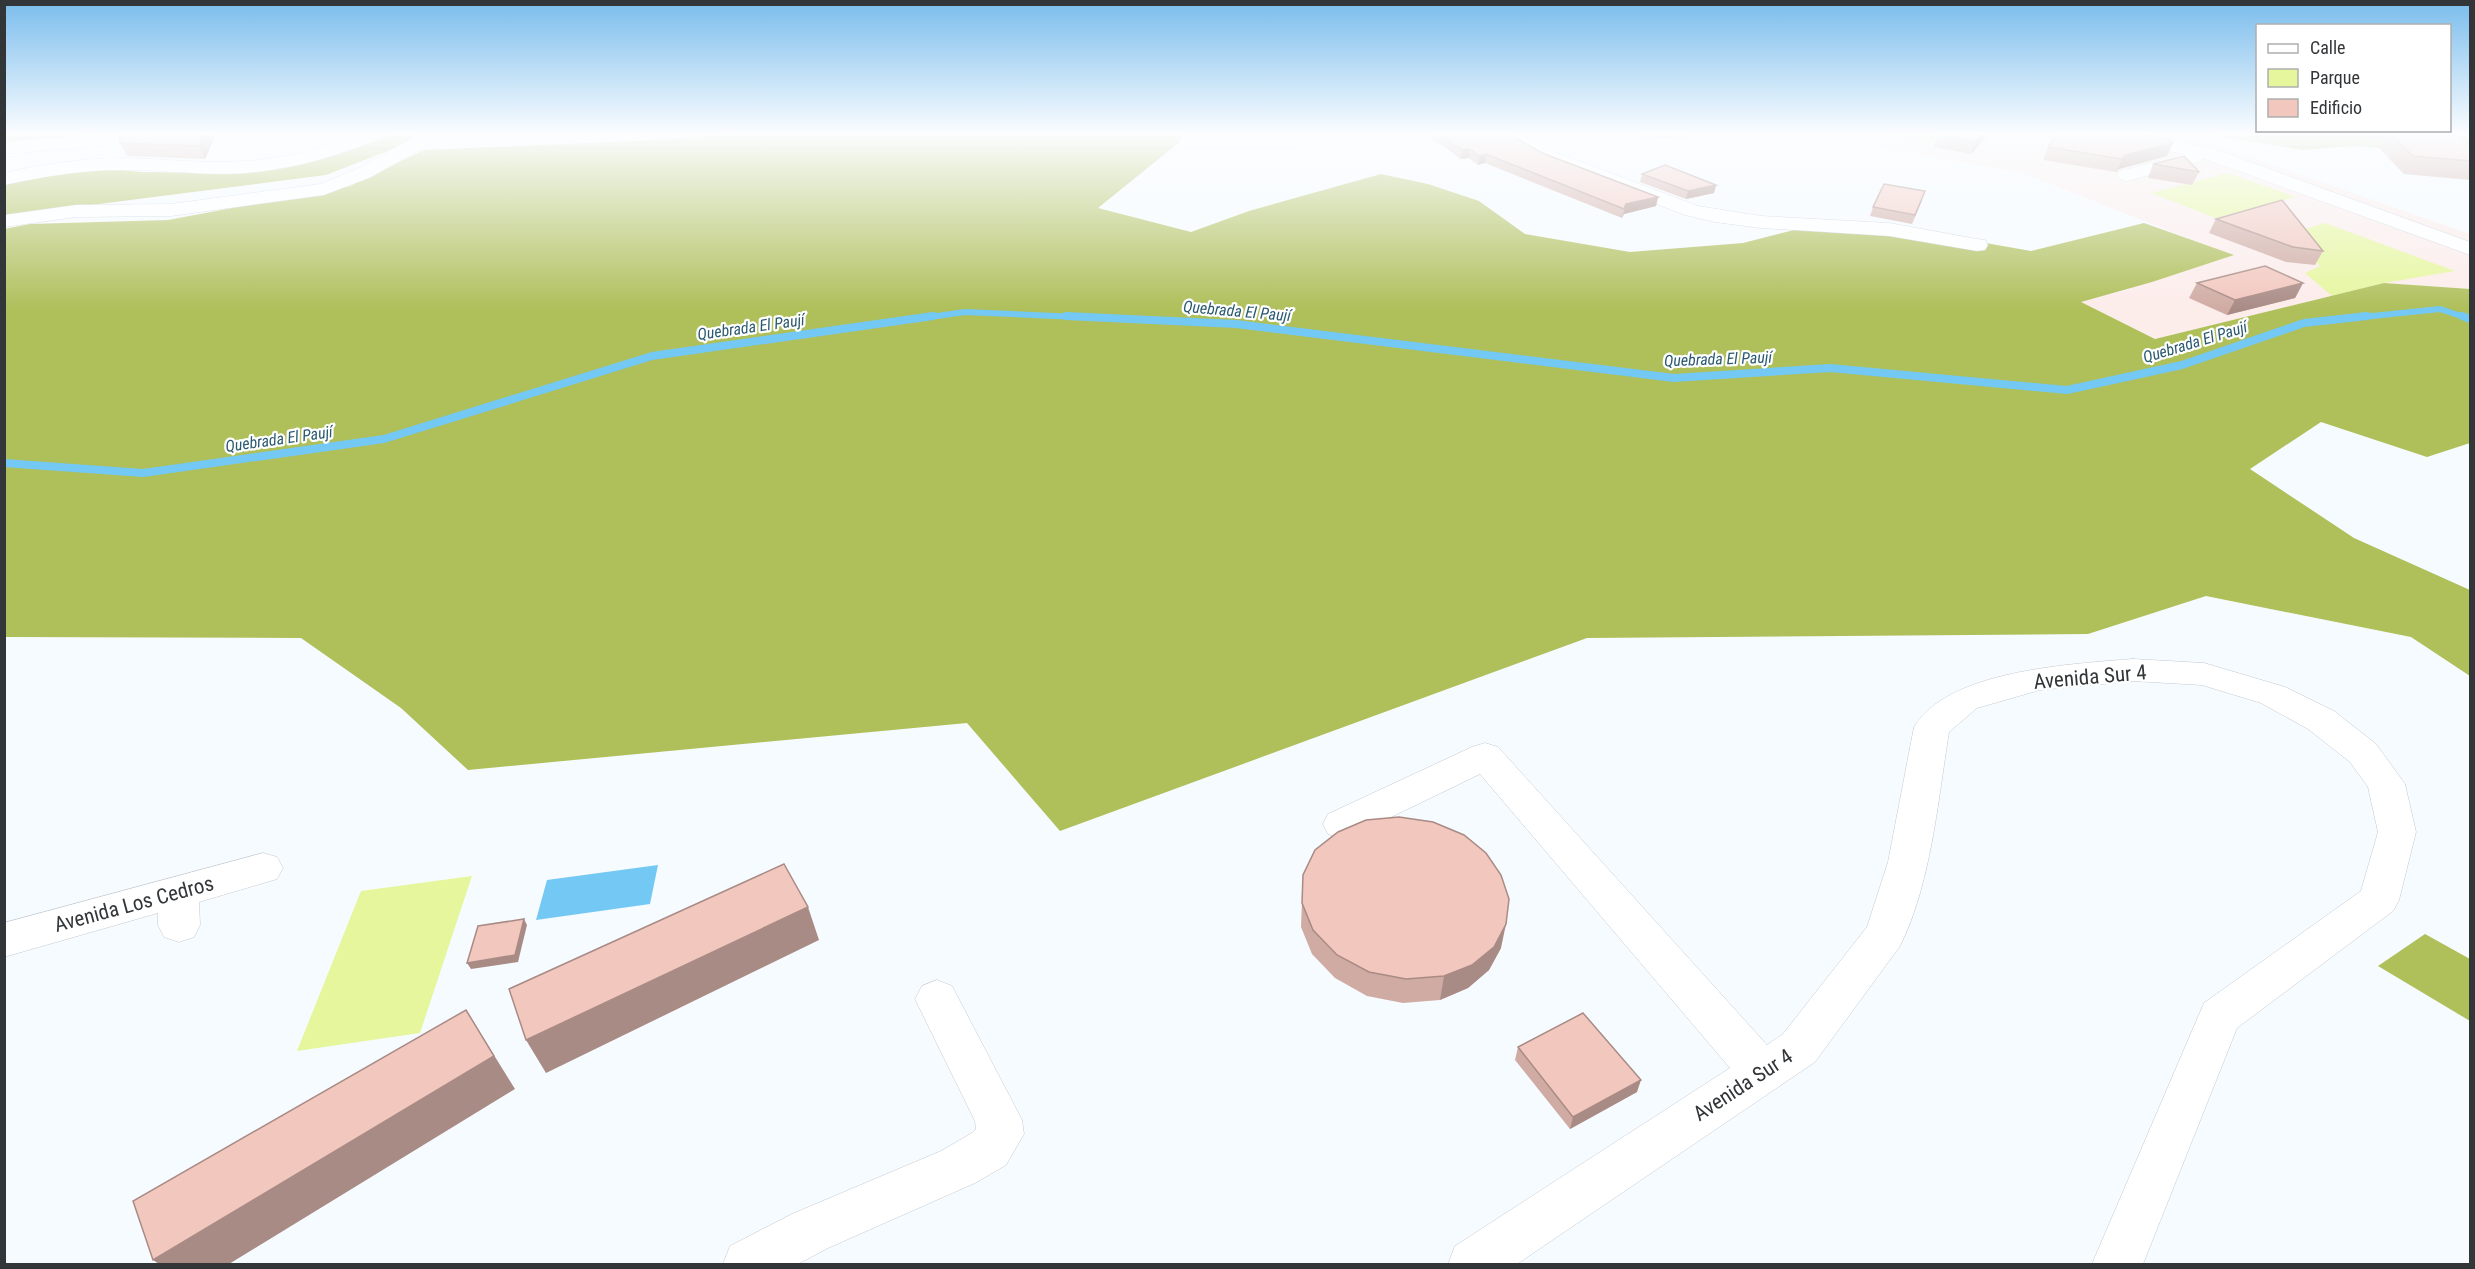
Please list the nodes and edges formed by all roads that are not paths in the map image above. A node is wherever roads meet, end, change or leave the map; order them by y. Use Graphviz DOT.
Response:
graph roads {
  1 [pos="308,191"];
  2 [pos="1640,191"];
  3 [pos="2312,191"];
  4 [pos="4,221"];
  5 [pos="1977,245"];
  6 [pos="2470,249"];
  7 [pos="1342,824"];
  8 [pos="263,868"];
  9 [pos="4,940"];
  10 [pos="937,999"];
  11 [pos="1762,1072"];
  12 [pos="748,1264"];
  13 [pos="1473,1264"];
  14 [pos="2118,1264"];
  1 -- 4 [label="street"];
  2 -- 5 [label="street"];
  3 -- 6 [label="street"];
  7 -- 11 [label="street"];
  8 -- 9 [label="street, Avenida Los Cedros"];
  10 -- 12 [label="street"];
  11 -- 13 [label="street, Avenida Sur 4"];
  11 -- 14 [label="street, Avenida Sur 4"];
}
